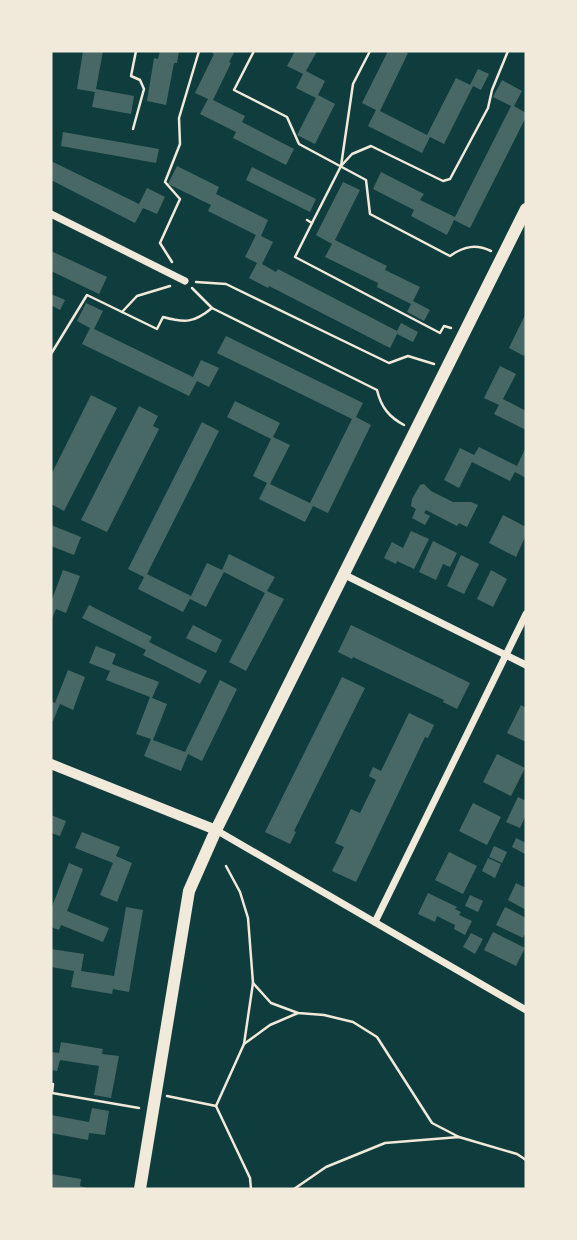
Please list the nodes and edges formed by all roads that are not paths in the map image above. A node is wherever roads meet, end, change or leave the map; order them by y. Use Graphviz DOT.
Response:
graph roads {
  1 [pos="526,208"];
  2 [pos="51,214"];
  3 [pos="185,281"];
  4 [pos="345,575"];
  5 [pos="526,614"];
  6 [pos="506,655"];
  7 [pos="526,665"];
  8 [pos="51,764"];
  9 [pos="216,830"];
  10 [pos="375,922"];
  11 [pos="526,1010"];
  12 [pos="140,1189"];
  1 -- 4 [label="main road"];
  2 -- 3 [label="street"];
  4 -- 6 [label="street"];
  4 -- 9 [label="main road"];
  5 -- 6 [label="street"];
  6 -- 7 [label="street"];
  6 -- 10 [label="street"];
  8 -- 9 [label="street"];
  9 -- 10 [label="street"];
  9 -- 12 [label="main road"];
  10 -- 11 [label="street"];
}
